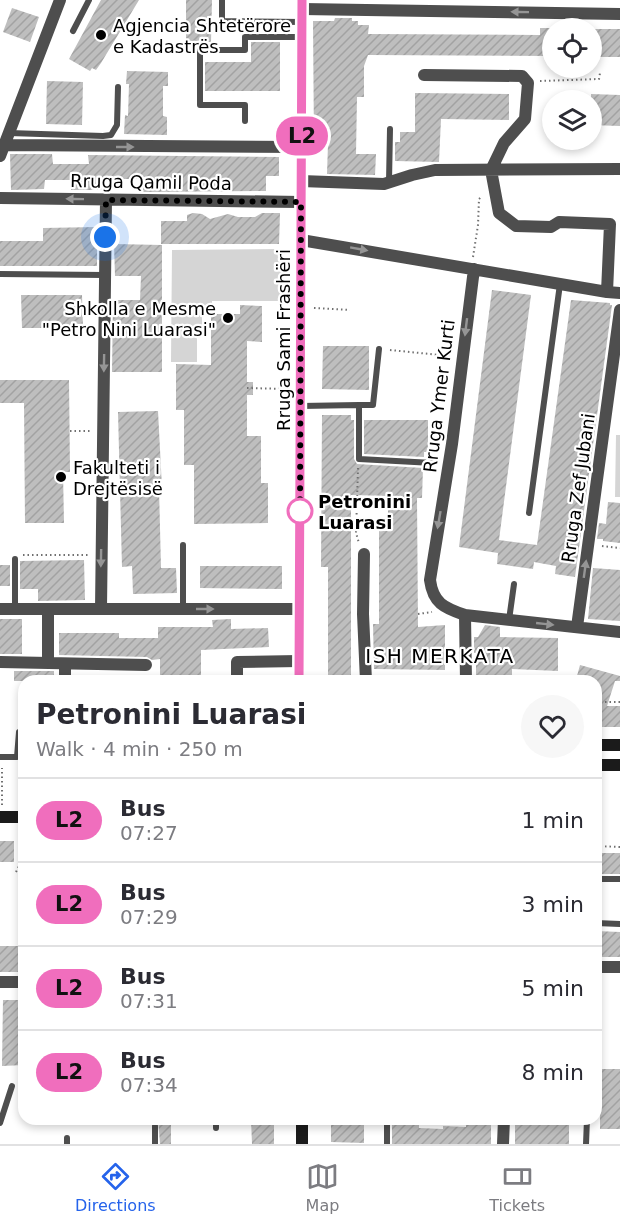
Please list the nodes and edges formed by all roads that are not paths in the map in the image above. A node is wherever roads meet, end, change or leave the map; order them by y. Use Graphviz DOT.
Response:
graph roads {
  1 [pos="60,0"];
  2 [pos="89,0"];
  3 [pos="222,0"];
  4 [pos="302,4"];
  5 [pos="620,14"];
  6 [pos="302,22"];
  7 [pos="73,31"];
  8 [pos="302,37"];
  9 [pos="424,75"];
  10 [pos="118,87"];
  11 [pos="245,121"];
  12 [pos="390,129"];
  13 [pos="4,133"];
  14 [pos="302,147"];
  15 [pos="2,150"];
  16 [pos="620,169"];
  17 [pos="491,170"];
  18 [pos="301,181"];
  19 [pos="389,182"];
  20 [pos="0,198"];
  21 [pos="106,200"];
  22 [pos="301,202"];
  23 [pos="301,240"];
  24 [pos="472,269"];
  25 [pos="0,274"];
  26 [pos="105,275"];
  27 [pos="560,284"];
  28 [pos="614,293"];
  29 [pos="620,310"];
  30 [pos="379,349"];
  31 [pos="359,405"];
  32 [pos="300,406"];
  33 [pos="433,463"];
  34 [pos="528,513"];
  35 [pos="183,545"];
  36 [pos="15,557"];
  37 [pos="364,558"];
  38 [pos="514,584"];
  39 [pos="0,609"];
  40 [pos="15,609"];
  41 [pos="101,609"];
  42 [pos="183,609"];
  43 [pos="299,609"];
  44 [pos="48,610"];
  45 [pos="465,615"];
  46 [pos="509,620"];
  47 [pos="577,627"];
  48 [pos="620,632"];
  49 [pos="299,661"];
  50 [pos="0,662"];
  51 [pos="48,663"];
  52 [pos="65,665"];
  53 [pos="146,665"];
  54 [pos="65,675"];
  55 [pos="237,675"];
  56 [pos="299,675"];
  57 [pos="366,675"];
  58 [pos="466,675"];
  59 [pos="18,740"];
  60 [pos="602,745"];
  61 [pos="620,745"];
  62 [pos="1,757"];
  63 [pos="602,765"];
  64 [pos="620,765"];
  65 [pos="1,811"];
  66 [pos="18,815"];
  67 [pos="602,879"];
  68 [pos="620,879"];
  69 [pos="602,923"];
  70 [pos="620,924"];
  71 [pos="602,967"];
  72 [pos="620,967"];
  73 [pos="0,982"];
  74 [pos="18,982"];
  75 [pos="12,1086"];
  76 [pos="0,1123"];
  77 [pos="302,1125"];
  78 [pos="387,1125"];
  79 [pos="504,1125"];
  80 [pos="587,1125"];
  81 [pos="155,1126"];
  82 [pos="155,1144"];
  83 [pos="302,1144"];
  84 [pos="387,1144"];
  85 [pos="504,1144"];
  86 [pos="586,1144"];
  1 -- 13 [label="street"];
  2 -- 7 [label="lane"];
  3 -- 6 [label="lane"];
  5 -- 4 [label="street, one-way"];
  4 -- 6 [label="main road, Rruga Sami Frashëri"];
  6 -- 8 [label="main road, Rruga Sami Frashëri"];
  8 -- 11 [label="lane"];
  8 -- 14 [label="main road, Rruga Sami Frashëri"];
  9 -- 17 [label="street"];
  10 -- 13 [label="lane"];
  12 -- 19 [label="lane"];
  13 -- 15 [label="street"];
  15 -- 14 [label="street, one-way"];
  14 -- 18 [label="main road, Rruga Sami Frashëri"];
  16 -- 17 [label="street"];
  17 -- 19 [label="street"];
  17 -- 28 [label="street"];
  18 -- 19 [label="street"];
  18 -- 22 [label="main road, Rruga Sami Frashëri"];
  21 -- 20 [label="street, Rruga Qamil Poda, one-way"];
  21 -- 22 [label="street, Rruga Qamil Poda"];
  21 -- 26 [label="street"];
  22 -- 23 [label="main road, Rruga Sami Frashëri"];
  23 -- 24 [label="street, one-way"];
  23 -- 32 [label="main road, Rruga Sami Frashëri"];
  24 -- 27 [label="street"];
  24 -- 45 [label="street, Rruga Ymer Kurti, one-way"];
  25 -- 26 [label="lane"];
  26 -- 41 [label="street, one-way"];
  27 -- 28 [label="street"];
  27 -- 34 [label="lane"];
  47 -- 29 [label="street, Rruga Zef Jubani, one-way"];
  30 -- 31 [label="lane"];
  31 -- 32 [label="lane"];
  31 -- 33 [label="lane"];
  32 -- 43 [label="main road, Rruga Sami Frashëri"];
  35 -- 42 [label="lane"];
  36 -- 40 [label="lane"];
  37 -- 57 [label="street"];
  38 -- 46 [label="lane"];
  39 -- 40 [label="street"];
  40 -- 44 [label="street"];
  41 -- 42 [label="street"];
  41 -- 44 [label="street"];
  42 -- 43 [label="street, one-way"];
  43 -- 49 [label="main road, Rruga Sami Frashëri"];
  44 -- 51 [label="street"];
  45 -- 46 [label="street, Rruga Ymer Kurti"];
  45 -- 58 [label="street"];
  46 -- 47 [label="street, Rruga Ymer Kurti, one-way"];
  47 -- 48 [label="street"];
  49 -- 55 [label="street"];
  49 -- 56 [label="main road, Rruga Sami Frashëri"];
  50 -- 51 [label="street"];
  51 -- 52 [label="street"];
  52 -- 53 [label="street"];
  52 -- 54 [label="street"];
  59 -- 62 [label="lane"];
  60 -- 61 [label="main road"];
  63 -- 64 [label="main road"];
  65 -- 66 [label="main road"];
  67 -- 68 [label="lane"];
  69 -- 70 [label="lane"];
  71 -- 72 [label="street"];
  73 -- 74 [label="street"];
  75 -- 76 [label="lane"];
  77 -- 83 [label="main road"];
  78 -- 84 [label="lane"];
  79 -- 85 [label="street"];
  80 -- 86 [label="lane"];
  81 -- 82 [label="lane"];
}
